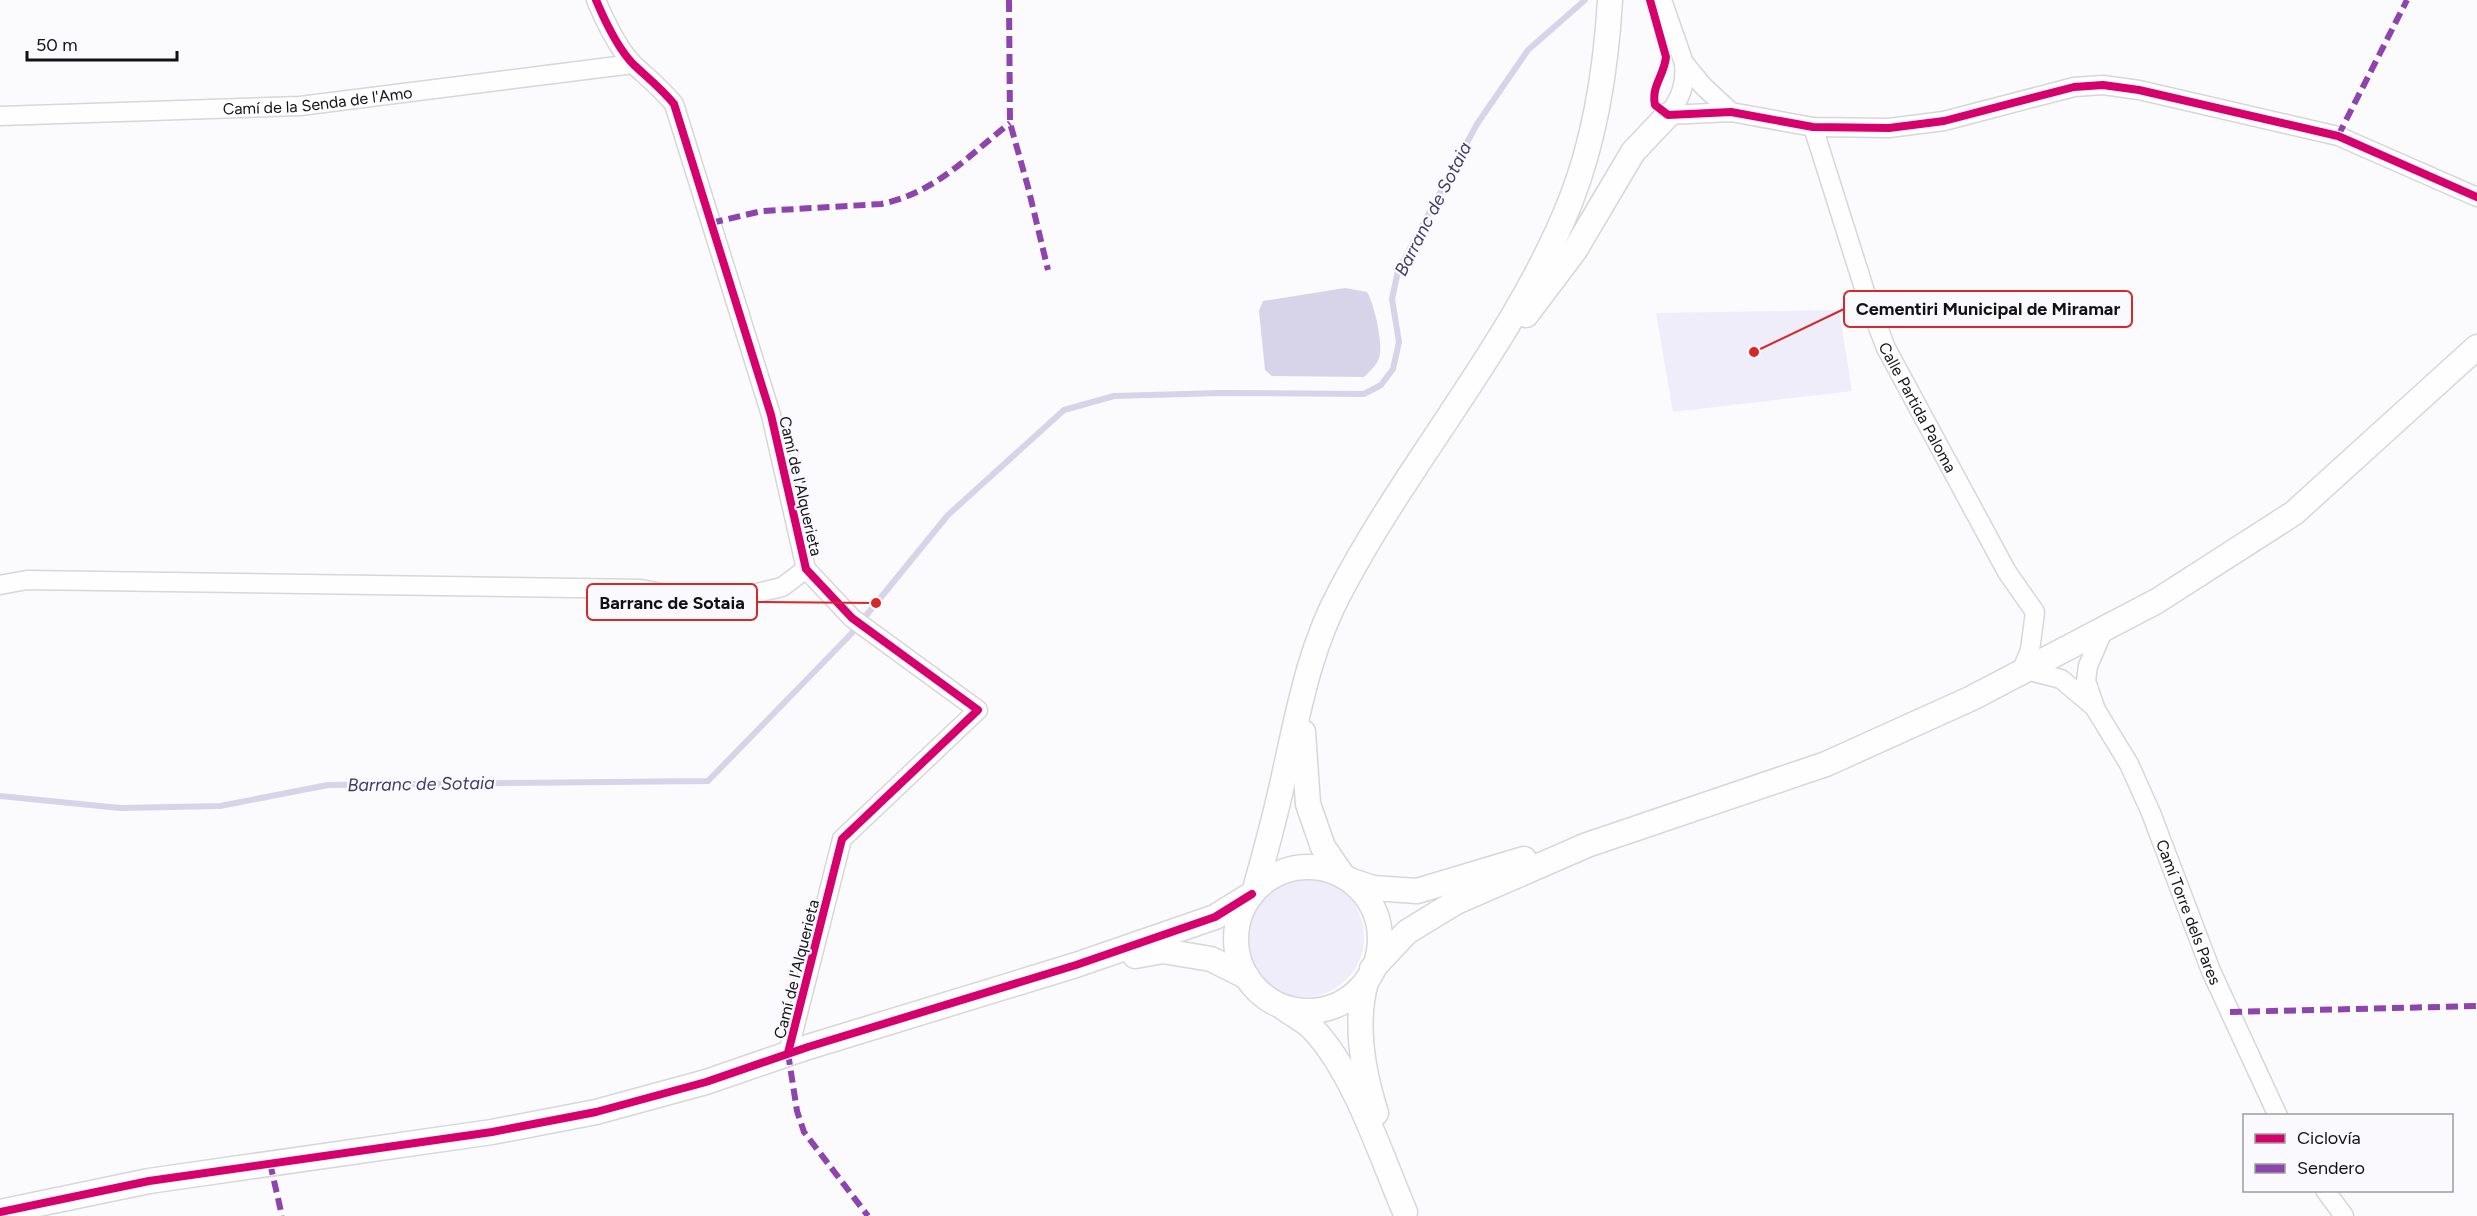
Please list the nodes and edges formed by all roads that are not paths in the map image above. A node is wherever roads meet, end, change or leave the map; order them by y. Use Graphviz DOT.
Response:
graph roads {
  1 [pos="596,0"];
  2 [pos="1610,0"];
  3 [pos="1662,0"];
  4 [pos="1684,63"];
  5 [pos="633,64"];
  6 [pos="1731,112"];
  7 [pos="1668,115"];
  8 [pos="0,116"];
  9 [pos="1814,127"];
  10 [pos="2477,197"];
  11 [pos="1496,343"];
  12 [pos="2477,346"];
  13 [pos="806,569"];
  14 [pos="0,585"];
  15 [pos="2104,629"];
  16 [pos="2024,671"];
  17 [pos="1303,685"];
  18 [pos="2096,710"];
  19 [pos="1587,845"];
  20 [pos="1347,879"];
  21 [pos="1253,891"];
  22 [pos="1076,965"];
  23 [pos="1369,976"];
  24 [pos="1247,977"];
  25 [pos="1277,1003"];
  26 [pos="788,1053"];
  27 [pos="2277,1114"];
  28 [pos="2326,1192"];
  29 [pos="0,1212"];
  30 [pos="1406,1214"];
  31 [pos="2344,1216"];
  1 -- 5 [label="street, Camí de l'Alquerieta"];
  2 -- 11 [label="main road"];
  3 -- 4 [label="street"];
  4 -- 6 [label="street"];
  4 -- 7 [label="street"];
  5 -- 8 [label="street, Camí de la Senda de l'Amo"];
  5 -- 13 [label="street, Camí de l'Alquerieta"];
  6 -- 7 [label="street"];
  6 -- 9 [label="street"];
  7 -- 11 [label="main road"];
  9 -- 10 [label="street"];
  9 -- 16 [label="street, Calle Partida Paloma"];
  11 -- 17 [label="main road"];
  12 -- 15 [label="main road"];
  13 -- 14 [label="street"];
  13 -- 26 [label="street, Camí de l'Alquerieta"];
  15 -- 16 [label="main road"];
  15 -- 18 [label="street, Camí Torre dels Pares"];
  16 -- 18 [label="street, Camí Torre dels Pares"];
  16 -- 19 [label="main road"];
  17 -- 20 [label="main road"];
  17 -- 21 [label="main road"];
  18 -- 27 [label="street, Camí Torre dels Pares"];
  19 -- 20 [label="main road"];
  19 -- 23 [label="main road"];
  20 -- 21 [label="main road"];
  20 -- 23 [label="main road"];
  21 -- 22 [label="main road"];
  21 -- 24 [label="main road"];
  22 -- 24 [label="main road"];
  22 -- 26 [label="main road"];
  23 -- 25 [label="main road"];
  23 -- 30 [label="main road"];
  24 -- 25 [label="main road"];
  25 -- 30 [label="main road"];
  26 -- 29 [label="main road"];
  28 -- 31 [label="street"];
}
